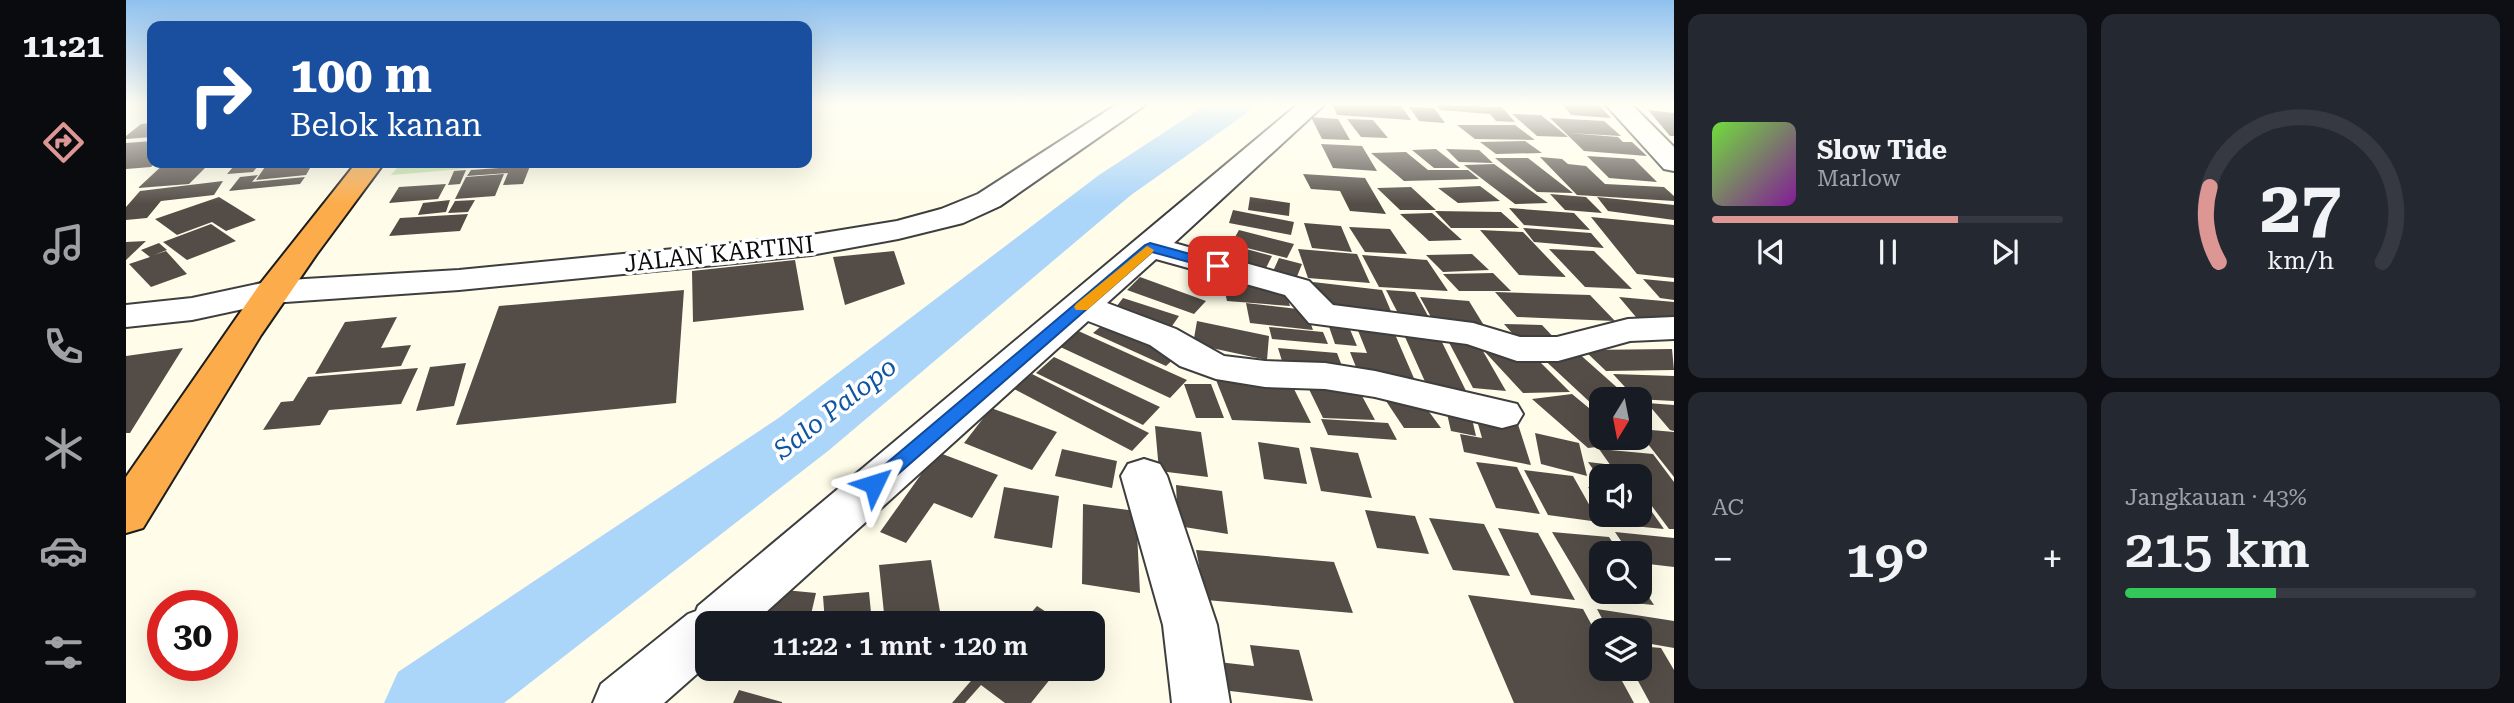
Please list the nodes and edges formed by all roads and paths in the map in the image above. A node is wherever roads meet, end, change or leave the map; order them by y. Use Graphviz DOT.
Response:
graph roads {
  1 [pos="1084,138"];
  2 [pos="1275,138"];
  3 [pos="1650,138"];
  4 [pos="1674,163"];
  5 [pos="366,168"];
  6 [pos="1150,247"];
  7 [pos="271,292"];
  8 [pos="1082,306"];
  9 [pos="126,316"];
  10 [pos="1674,328"];
  11 [pos="1502,414"];
  12 [pos="1144,476"];
  13 [pos="126,515"];
  14 [pos="731,611"];
  15 [pos="695,641"];
  16 [pos="622,703"];
  17 [pos="1201,703"];
  1 -- 7 [label="street, JALAN KARTINI"];
  2 -- 6 [label="street"];
  3 -- 4 [label="street"];
  5 -- 7 [label="highway"];
  6 -- 8 [label="street"];
  6 -- 10 [label="street"];
  7 -- 9 [label="street, JALAN KARTINI"];
  7 -- 13 [label="highway"];
  8 -- 11 [label="street"];
  8 -- 14 [label="street"];
  12 -- 17 [label="street"];
  15 -- 16 [label="street"];
}
